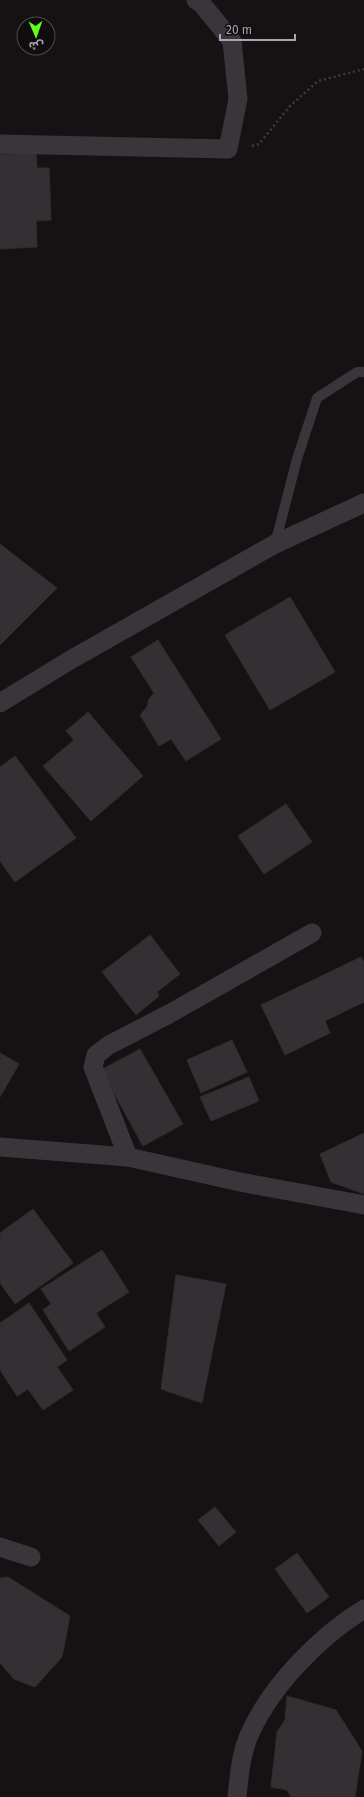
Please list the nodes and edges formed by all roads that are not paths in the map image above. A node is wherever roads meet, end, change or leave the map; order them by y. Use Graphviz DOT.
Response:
graph roads {
  1 [pos="196,0"];
  2 [pos="0,144"];
  3 [pos="364,372"];
  4 [pos="364,503"];
  5 [pos="275,544"];
  6 [pos="0,703"];
  7 [pos="312,933"];
  8 [pos="0,1147"];
  9 [pos="128,1158"];
  10 [pos="364,1205"];
  11 [pos="0,1547"];
  12 [pos="31,1558"];
  13 [pos="364,1609"];
  14 [pos="237,1797"];
  1 -- 2 [label="street"];
  3 -- 5 [label="lane"];
  4 -- 5 [label="street"];
  5 -- 6 [label="street"];
  7 -- 9 [label="street"];
  8 -- 9 [label="street"];
  9 -- 10 [label="street"];
  11 -- 12 [label="street"];
  13 -- 14 [label="street"];
}
